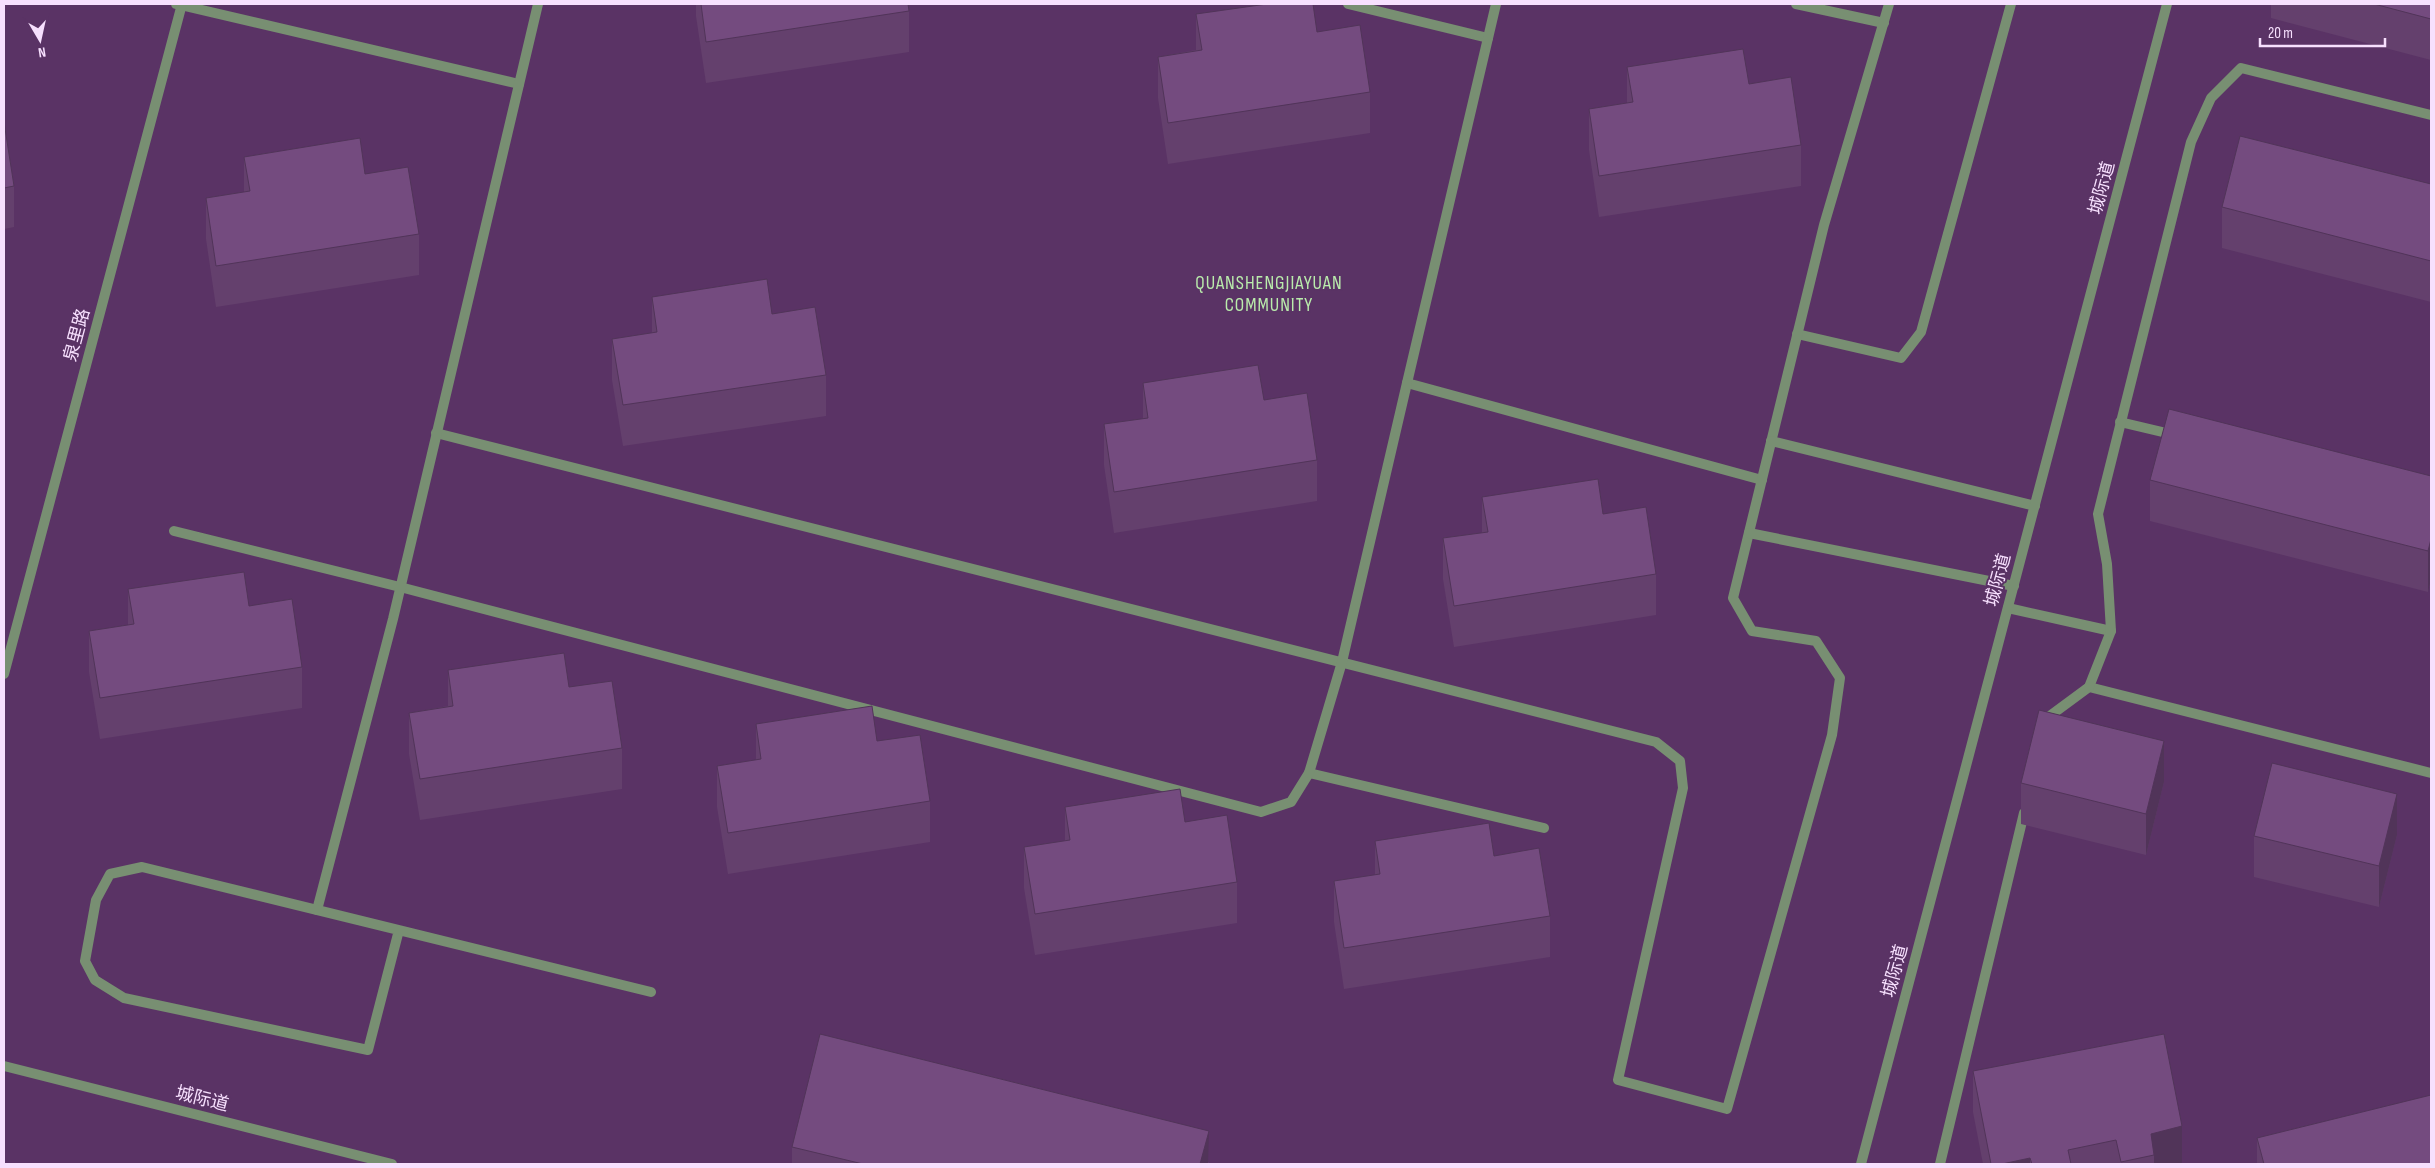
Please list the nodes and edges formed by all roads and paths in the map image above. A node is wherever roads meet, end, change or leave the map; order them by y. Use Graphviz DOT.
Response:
graph roads {
  1 [pos="180,4"];
  2 [pos="538,4"];
  3 [pos="1348,4"];
  4 [pos="1496,4"];
  5 [pos="1796,4"];
  6 [pos="1890,4"];
  7 [pos="2011,4"];
  8 [pos="2167,4"];
  9 [pos="1884,23"];
  10 [pos="1488,38"];
  11 [pos="520,84"];
  12 [pos="2431,115"];
  13 [pos="1797,334"];
  14 [pos="1407,383"];
  15 [pos="2120,422"];
  16 [pos="436,433"];
  17 [pos="2188,438"];
  18 [pos="1771,441"];
  19 [pos="1762,480"];
  20 [pos="2035,506"];
  21 [pos="174,531"];
  22 [pos="1749,533"];
  23 [pos="2014,586"];
  24 [pos="400,587"];
  25 [pos="2008,608"];
  26 [pos="2111,631"];
  27 [pos="1342,662"];
  28 [pos="4,674"];
  29 [pos="2089,687"];
  30 [pos="2042,737"];
  31 [pos="1309,773"];
  32 [pos="2431,774"];
  33 [pos="2026,805"];
  34 [pos="1544,828"];
  35 [pos="317,910"];
  36 [pos="399,930"];
  37 [pos="651,992"];
  38 [pos="4,1066"];
  39 [pos="392,1164"];
  40 [pos="1861,1164"];
  41 [pos="1940,1164"];
  1 -- 11 [label="street"];
  1 -- 28 [label="street, 泉里路"];
  2 -- 11 [label="street"];
  3 -- 10 [label="street"];
  4 -- 10 [label="street"];
  5 -- 9 [label="street"];
  6 -- 9 [label="street"];
  7 -- 13 [label="street"];
  8 -- 20 [label="street, 城际道"];
  9 -- 13 [label="street"];
  10 -- 14 [label="street"];
  11 -- 16 [label="street"];
  12 -- 15 [label="street"];
  13 -- 18 [label="street"];
  14 -- 19 [label="street"];
  14 -- 27 [label="street"];
  15 -- 17 [label="street"];
  15 -- 26 [label="street"];
  16 -- 24 [label="street"];
  16 -- 27 [label="street"];
  18 -- 19 [label="street"];
  18 -- 20 [label="street"];
  19 -- 22 [label="street"];
  20 -- 23 [label="street, 城际道"];
  21 -- 24 [label="street"];
  22 -- 23 [label="street"];
  22 -- 27 [label="street"];
  23 -- 25 [label="street, 城际道"];
  24 -- 31 [label="street"];
  24 -- 35 [label="street"];
  25 -- 26 [label="street"];
  25 -- 40 [label="street, 城际道"];
  26 -- 29 [label="street"];
  27 -- 31 [label="street"];
  29 -- 30 [label="street"];
  29 -- 32 [label="street"];
  31 -- 34 [label="street"];
  33 -- 41 [label="street"];
  35 -- 36 [label="street"];
  35 -- 36 [label="street"];
  36 -- 37 [label="street"];
  38 -- 39 [label="street, 城际道"];
}
